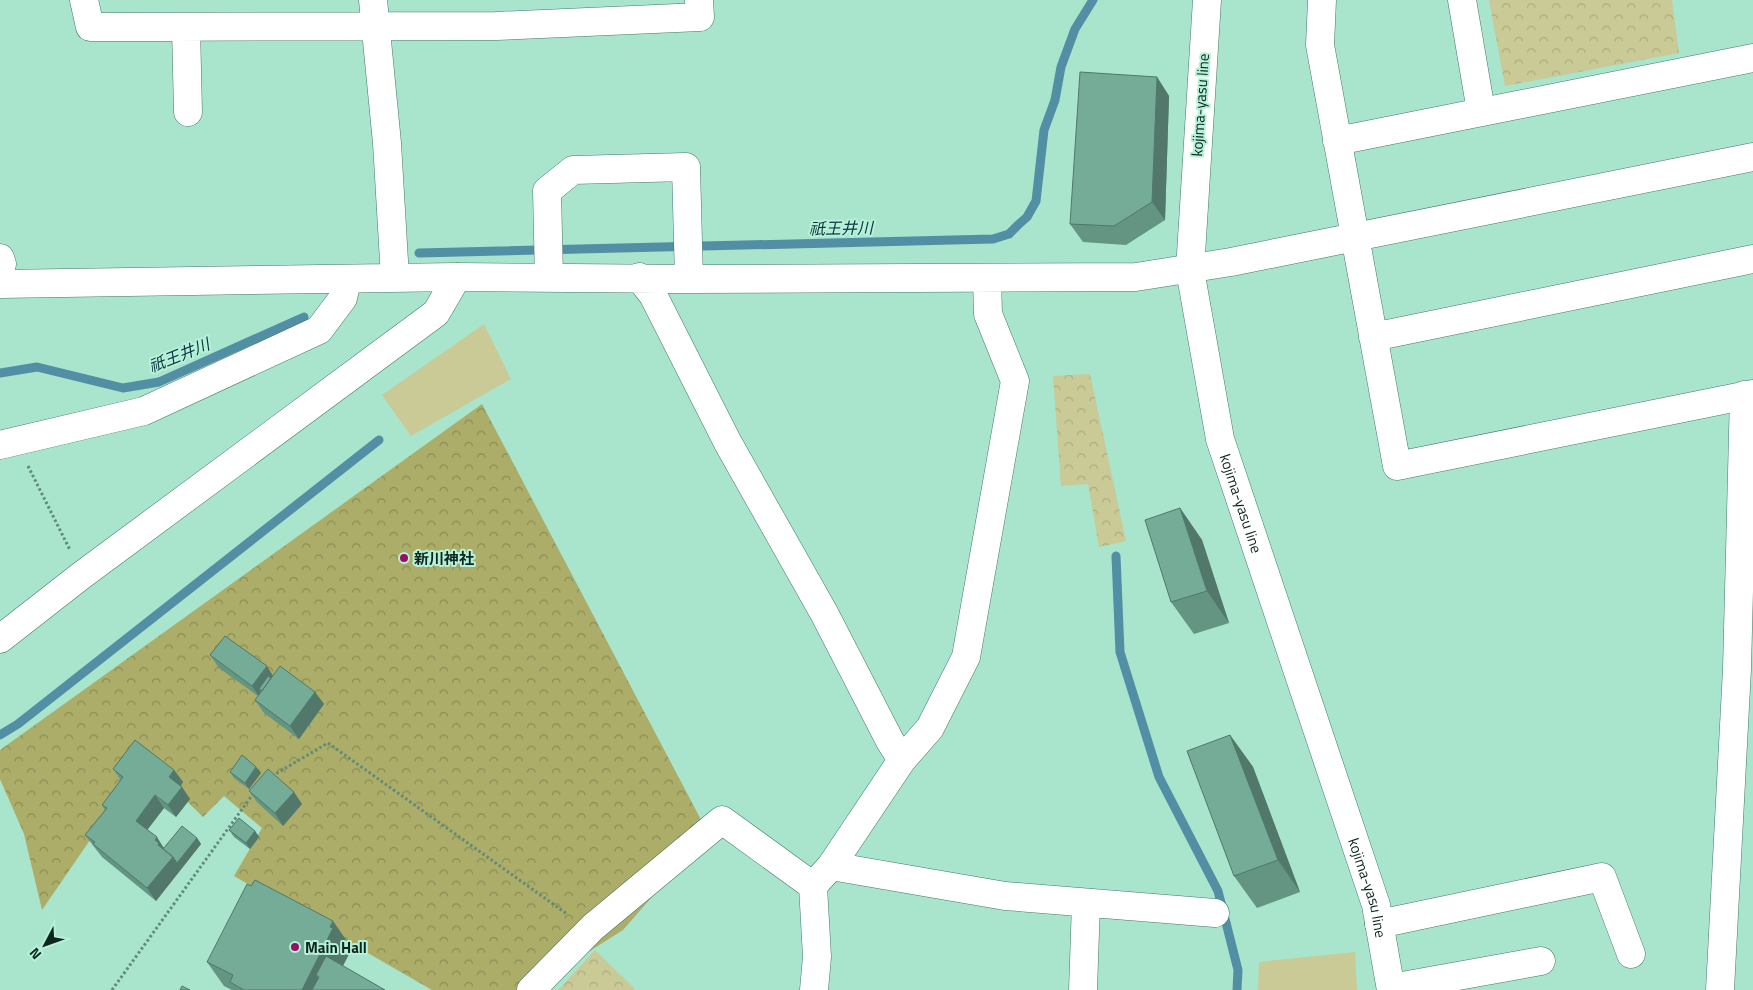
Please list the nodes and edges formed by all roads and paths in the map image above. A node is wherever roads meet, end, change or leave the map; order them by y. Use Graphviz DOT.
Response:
graph roads {
  1 [pos="84,0"];
  2 [pos="699,0"];
  3 [pos="1207,0"];
  4 [pos="1322,0"];
  5 [pos="1462,0"];
  6 [pos="374,13"];
  7 [pos="186,27"];
  8 [pos="1753,58"];
  9 [pos="1481,111"];
  10 [pos="188,112"];
  11 [pos="1337,141"];
  12 [pos="1753,157"];
  13 [pos="1355,237"];
  14 [pos="688,256"];
  15 [pos="549,258"];
  16 [pos="1753,260"];
  17 [pos="1,269"];
  18 [pos="1190,270"];
  19 [pos="457,277"];
  20 [pos="639,277"];
  21 [pos="396,278"];
  22 [pos="987,279"];
  23 [pos="347,280"];
  24 [pos="1373,337"];
  25 [pos="1749,395"];
  26 [pos="8,443"];
  27 [pos="82,575"];
  28 [pos="0,639"];
  29 [pos="1745,669"];
  30 [pos="902,760"];
  31 [pos="271,776"];
  32 [pos="257,789"];
  33 [pos="822,876"];
  34 [pos="1086,903"];
  35 [pos="1215,913"];
  36 [pos="1379,924"];
  37 [pos="590,930"];
  38 [pos="1631,954"];
  39 [pos="1541,961"];
  40 [pos="1391,989"];
  41 [pos="112,990"];
  42 [pos="531,990"];
  43 [pos="814,990"];
  44 [pos="1083,990"];
  45 [pos="1720,990"];
  1 -- 7 [label="street"];
  2 -- 6 [label="street"];
  3 -- 18 [label="street, kojima-yasu line"];
  4 -- 11 [label="street"];
  5 -- 9 [label="street"];
  6 -- 7 [label="street"];
  6 -- 21 [label="street"];
  7 -- 10 [label="street"];
  8 -- 9 [label="street"];
  9 -- 11 [label="street"];
  11 -- 13 [label="street"];
  12 -- 13 [label="street"];
  13 -- 18 [label="street"];
  13 -- 24 [label="street"];
  14 -- 15 [label="street"];
  14 -- 20 [label="street"];
  14 -- 22 [label="street"];
  15 -- 19 [label="street"];
  15 -- 20 [label="street"];
  16 -- 24 [label="street"];
  17 -- 23 [label="street"];
  18 -- 22 [label="street"];
  18 -- 36 [label="street, kojima-yasu line"];
  19 -- 21 [label="street"];
  19 -- 27 [label="street"];
  20 -- 30 [label="street"];
  21 -- 23 [label="street"];
  22 -- 30 [label="street"];
  23 -- 26 [label="street"];
  24 -- 25 [label="street"];
  25 -- 29 [label="street"];
  26 -- 27 [label="path"];
  27 -- 28 [label="street"];
  29 -- 45 [label="street"];
  30 -- 33 [label="street"];
  31 -- 37 [label="path"];
  32 -- 41 [label="path"];
  33 -- 34 [label="street"];
  33 -- 37 [label="street"];
  33 -- 43 [label="street"];
  34 -- 35 [label="street"];
  34 -- 44 [label="street"];
  36 -- 38 [label="street"];
  36 -- 40 [label="street, kojima-yasu line"];
  37 -- 42 [label="street"];
  39 -- 40 [label="street"];
}
